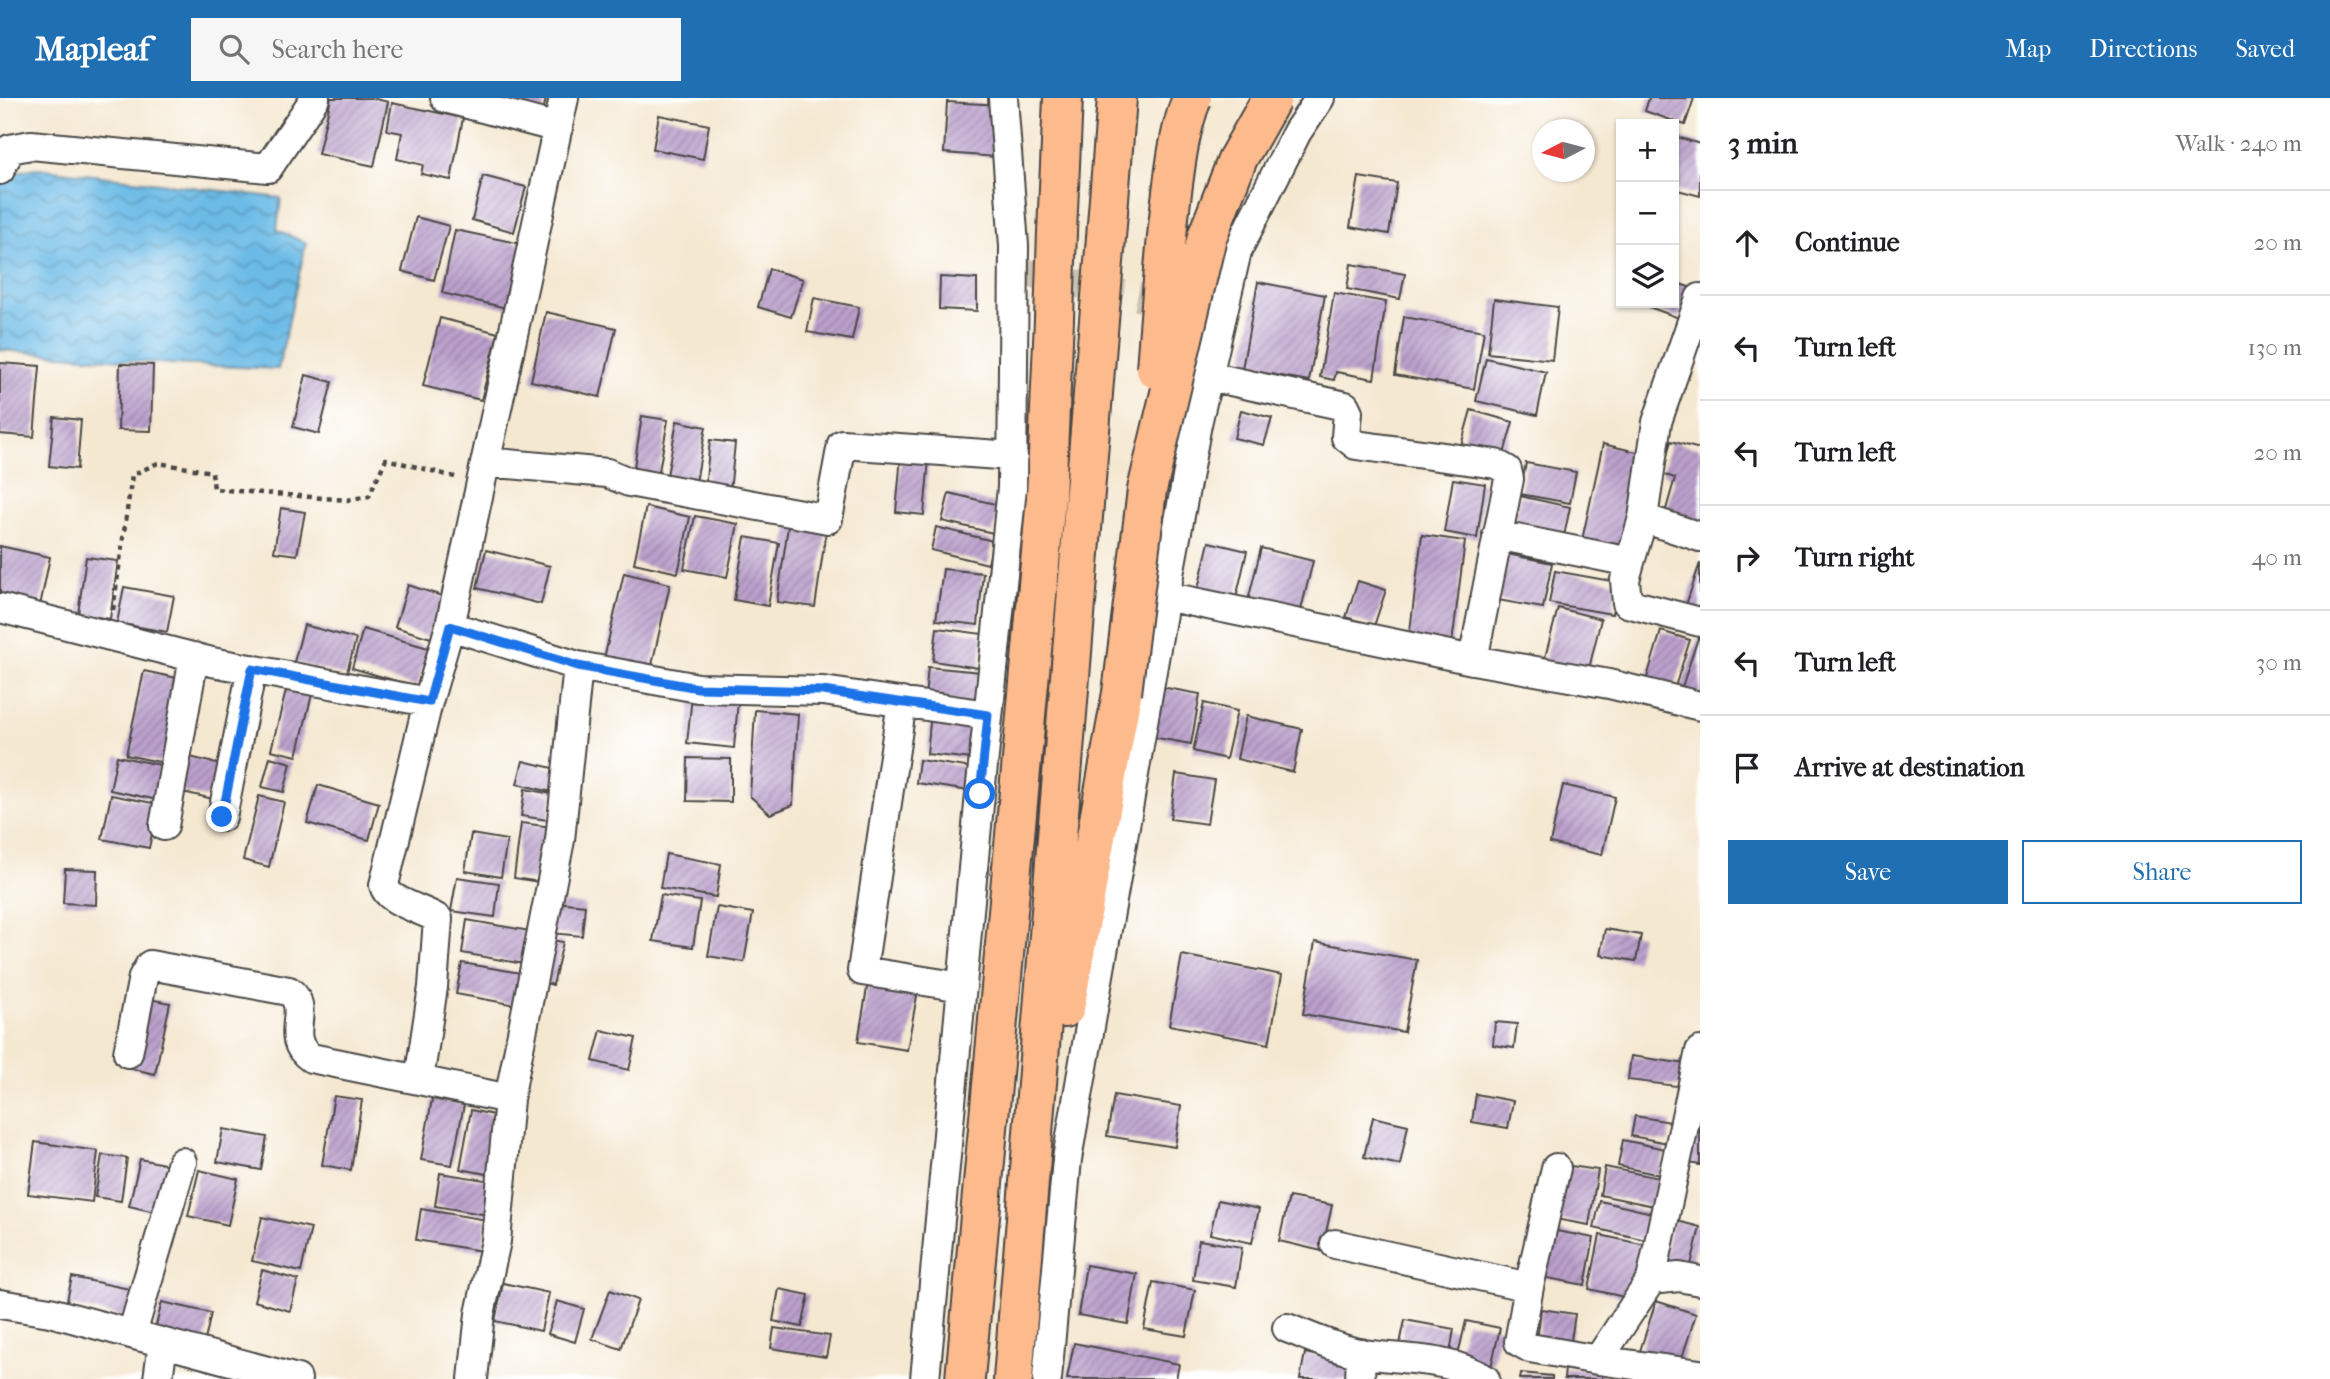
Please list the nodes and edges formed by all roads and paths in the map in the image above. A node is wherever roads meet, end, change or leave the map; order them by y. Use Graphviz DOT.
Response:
graph roads {
  1 [pos="315,98"];
  2 [pos="445,98"];
  3 [pos="564,98"];
  4 [pos="1003,98"];
  5 [pos="1036,98"];
  6 [pos="1063,98"];
  7 [pos="1117,98"];
  8 [pos="1192,98"];
  9 [pos="1272,98"];
  10 [pos="1320,98"];
  11 [pos="558,128"];
  12 [pos="0,170"];
  13 [pos="1048,232"];
  14 [pos="1700,299"];
  15 [pos="1208,376"];
  16 [pos="1013,456"];
  17 [pos="484,473"];
  18 [pos="1147,490"];
  19 [pos="1643,518"];
  20 [pos="1497,534"];
  21 [pos="1700,537"];
  22 [pos="1630,562"];
  23 [pos="1165,596"];
  24 [pos="0,608"];
  25 [pos="1700,622"];
  26 [pos="450,626"];
  27 [pos="110,635"];
  28 [pos="194,657"];
  29 [pos="1473,660"];
  30 [pos="578,666"];
  31 [pos="252,669"];
  32 [pos="429,702"];
  33 [pos="902,702"];
  34 [pos="1700,706"];
  35 [pos="988,715"];
  36 [pos="222,817"];
  37 [pos="164,826"];
  38 [pos="962,986"];
  39 [pos="1700,1051"];
  40 [pos="128,1053"];
  41 [pos="419,1080"];
  42 [pos="509,1099"];
  43 [pos="182,1161"];
  44 [pos="1556,1168"];
  45 [pos="1025,1225"];
  46 [pos="1335,1244"];
  47 [pos="1651,1280"];
  48 [pos="1700,1281"];
  49 [pos="1530,1287"];
  50 [pos="0,1304"];
  51 [pos="1287,1328"];
  52 [pos="132,1334"];
  53 [pos="163,1343"];
  54 [pos="1598,1360"];
  55 [pos="1360,1366"];
  56 [pos="1667,1374"];
  57 [pos="1700,1374"];
  58 [pos="158,1379"];
  59 [pos="297,1379"];
  60 [pos="473,1379"];
  61 [pos="925,1379"];
  62 [pos="965,1379"];
  63 [pos="1013,1379"];
  64 [pos="1046,1379"];
  65 [pos="1485,1379"];
  1 -- 12 [label="street"];
  2 -- 11 [label="street"];
  3 -- 11 [label="street"];
  4 -- 16 [label="street"];
  5 -- 13 [label="highway"];
  6 -- 13 [label="highway"];
  7 -- 45 [label="highway, bridge"];
  8 -- 18 [label="highway, bridge"];
  9 -- 18 [label="highway, bridge"];
  10 -- 15 [label="street"];
  11 -- 17 [label="street"];
  13 -- 62 [label="highway"];
  14 -- 19 [label="street"];
  15 -- 20 [label="street"];
  15 -- 23 [label="street"];
  16 -- 17 [label="street"];
  16 -- 35 [label="street"];
  17 -- 26 [label="street"];
  17 -- 27 [label="path"];
  18 -- 45 [label="highway, bridge"];
  19 -- 21 [label="street"];
  19 -- 22 [label="street"];
  20 -- 22 [label="street"];
  20 -- 29 [label="street"];
  22 -- 25 [label="street"];
  23 -- 29 [label="street"];
  23 -- 64 [label="street"];
  24 -- 27 [label="street"];
  26 -- 30 [label="street"];
  26 -- 32 [label="street"];
  27 -- 28 [label="street"];
  28 -- 31 [label="street"];
  28 -- 37 [label="street"];
  29 -- 34 [label="street"];
  30 -- 33 [label="street"];
  30 -- 42 [label="street"];
  31 -- 32 [label="street"];
  31 -- 36 [label="street"];
  32 -- 41 [label="street"];
  33 -- 35 [label="street"];
  33 -- 38 [label="street"];
  35 -- 38 [label="street"];
  38 -- 61 [label="street"];
  39 -- 47 [label="street"];
  40 -- 41 [label="street"];
  41 -- 42 [label="street"];
  42 -- 60 [label="street"];
  43 -- 52 [label="street"];
  44 -- 49 [label="street"];
  45 -- 63 [label="highway"];
  46 -- 49 [label="street"];
  47 -- 48 [label="street"];
  47 -- 54 [label="street"];
  49 -- 54 [label="street"];
  50 -- 52 [label="street"];
  51 -- 55 [label="street"];
  52 -- 53 [label="street"];
  53 -- 58 [label="street"];
  53 -- 59 [label="street"];
  54 -- 56 [label="street"];
  55 -- 65 [label="street"];
  56 -- 57 [label="street"];
}
